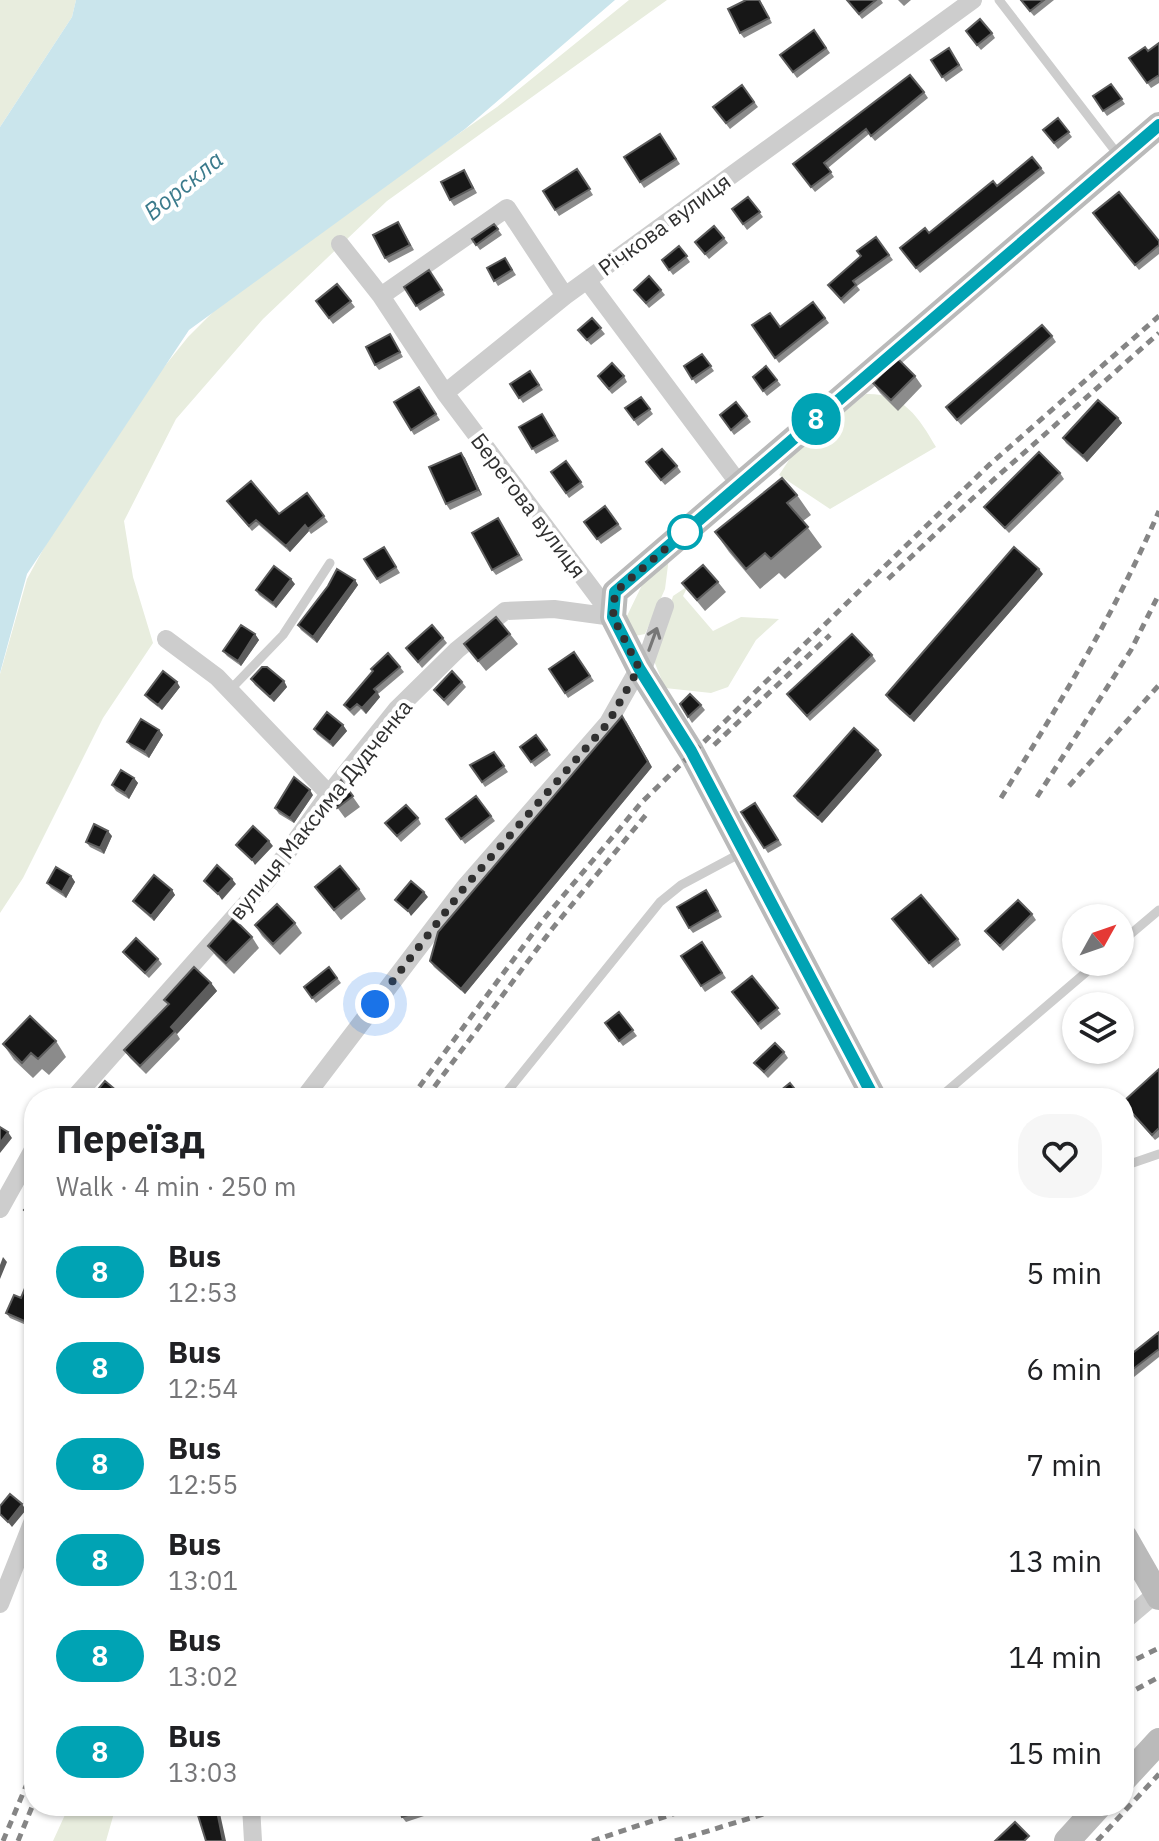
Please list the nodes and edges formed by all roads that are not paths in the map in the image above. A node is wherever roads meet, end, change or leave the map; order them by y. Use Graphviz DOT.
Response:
graph roads {
  1 [pos="973,0"];
  2 [pos="999,0"];
  3 [pos="1159,125"];
  4 [pos="1121,158"];
  5 [pos="340,244"];
  6 [pos="587,280"];
  7 [pos="381,296"];
  8 [pos="565,296"];
  9 [pos="445,393"];
  10 [pos="740,485"];
  11 [pos="330,563"];
  12 [pos="665,606"];
  13 [pos="613,617"];
  14 [pos="166,639"];
  15 [pos="640,670"];
  16 [pos="230,690"];
  17 [pos="329,794"];
  18 [pos="744,852"];
  19 [pos="1159,910"];
  20 [pos="1134,931"];
  21 [pos="1082,976"];
  22 [pos="83,1088"];
  23 [pos="312,1088"];
  24 [pos="510,1088"];
  25 [pos="869,1088"];
  26 [pos="951,1088"];
  27 [pos="1159,1154"];
  28 [pos="1134,1163"];
  29 [pos="24,1166"];
  30 [pos="0,1209"];
  31 [pos="24,1543"];
  32 [pos="1134,1553"];
  33 [pos="1158,1594"];
  34 [pos="0,1604"];
  35 [pos="1134,1613"];
  36 [pos="1159,1741"];
  37 [pos="1134,1768"];
  38 [pos="252,1816"];
  39 [pos="1090,1816"];
  40 [pos="253,1841"];
  41 [pos="1067,1841"];
  1 -- 6 [label="street, Річкова вулиця"];
  2 -- 4 [label="lane"];
  3 -- 4 [label="street"];
  4 -- 10 [label="street"];
  5 -- 7 [label="street, Берегова вулиця"];
  6 -- 8 [label="street, Річкова вулиця"];
  6 -- 10 [label="street"];
  7 -- 8 [label="street"];
  7 -- 9 [label="street, Берегова вулиця"];
  8 -- 9 [label="street"];
  9 -- 13 [label="street, Берегова вулиця"];
  10 -- 13 [label="street"];
  11 -- 16 [label="lane"];
  15 -- 12 [label="street, one-way"];
  13 -- 15 [label="street"];
  13 -- 17 [label="street, вулиця Максима Дудченка"];
  14 -- 16 [label="street"];
  15 -- 18 [label="street"];
  15 -- 23 [label="street"];
  16 -- 17 [label="street"];
  17 -- 22 [label="street, вулиця Максима Дудченка"];
  18 -- 24 [label="lane"];
  18 -- 25 [label="street"];
  19 -- 20 [label="lane"];
  21 -- 26 [label="lane"];
  27 -- 28 [label="lane"];
  29 -- 30 [label="street"];
  31 -- 34 [label="street"];
  32 -- 33 [label="street"];
  33 -- 35 [label="street"];
  36 -- 37 [label="street"];
  38 -- 40 [label="street"];
  39 -- 41 [label="street"];
}
